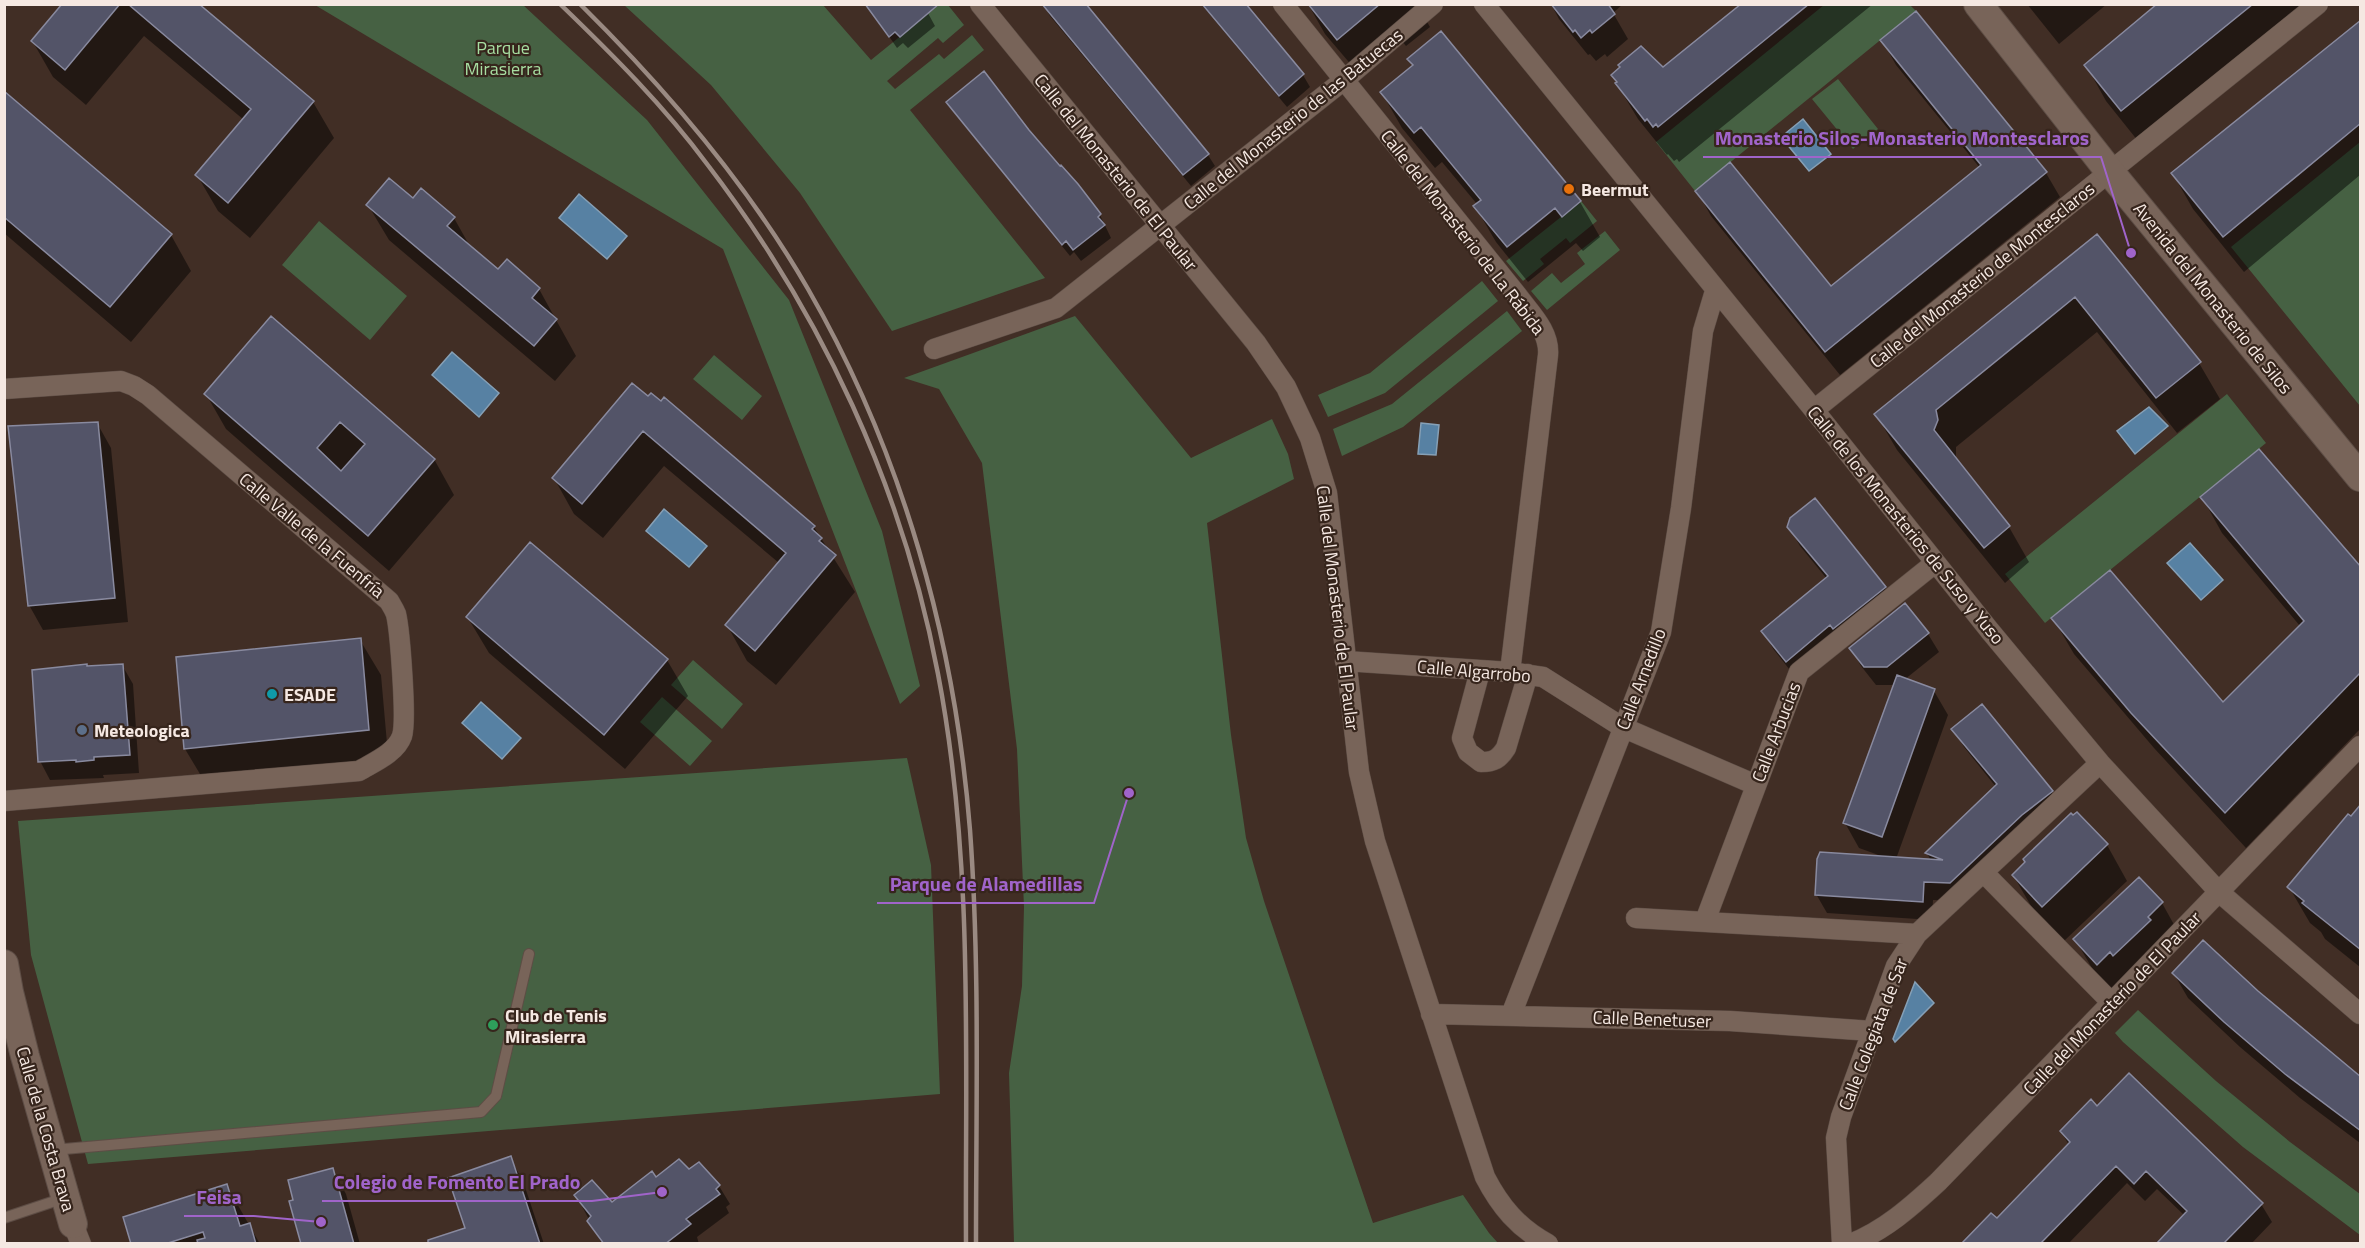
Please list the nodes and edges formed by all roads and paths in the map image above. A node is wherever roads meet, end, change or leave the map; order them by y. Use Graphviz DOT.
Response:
graph roads {
  1 [pos="980,4"];
  2 [pos="1284,4"];
  3 [pos="1433,4"];
  4 [pos="1484,4"];
  5 [pos="1978,4"];
  6 [pos="2318,4"];
  7 [pos="1344,80"];
  8 [pos="2110,172"];
  9 [pos="1161,227"];
  10 [pos="1715,291"];
  11 [pos="934,350"];
  12 [pos="4,389"];
  13 [pos="1814,410"];
  14 [pos="2361,477"];
  15 [pos="1935,563"];
  16 [pos="1345,661"];
  17 [pos="1480,671"];
  18 [pos="1519,673"];
  19 [pos="1622,727"];
  20 [pos="2361,746"];
  21 [pos="2100,763"];
  22 [pos="1756,785"];
  23 [pos="4,801"];
  24 [pos="1984,873"];
  25 [pos="2219,892"];
  26 [pos="1636,918"];
  27 [pos="1705,921"];
  28 [pos="1917,934"];
  29 [pos="529,954"];
  30 [pos="4,963"];
  31 [pos="2112,1003"];
  32 [pos="1431,1014"];
  33 [pos="2361,1014"];
  34 [pos="1511,1015"];
  35 [pos="1872,1031"];
  36 [pos="52,1150"];
  37 [pos="4,1218"];
  38 [pos="74,1227"];
  39 [pos="1540,1242"];
  40 [pos="1842,1244"];
  41 [pos="1850,1244"];
  1 -- 9 [label="street, Calle del Monasterio de El Paular"];
  2 -- 7 [label="street, Calle del Monasterio de La Rábida"];
  3 -- 7 [label="street, Calle del Monasterio de las Batuecas"];
  4 -- 10 [label="street, Calle de los Monasterios de Suso y Yuso"];
  5 -- 8 [label="street, Avenida del Monasterio de Silos"];
  6 -- 8 [label="street, Calle del Monasterio de Montesclaros"];
  7 -- 9 [label="street, Calle del Monasterio de las Batuecas"];
  7 -- 18 [label="street, Calle del Monasterio de La Rábida"];
  8 -- 13 [label="street, Calle del Monasterio de Montesclaros"];
  8 -- 14 [label="street, Avenida del Monasterio de Silos"];
  9 -- 11 [label="street, Calle del Monasterio de las Batuecas"];
  9 -- 16 [label="street, Calle del Monasterio de El Paular"];
  10 -- 13 [label="street, Calle de los Monasterios de Suso y Yuso"];
  10 -- 19 [label="street, Calle Arnedillo"];
  12 -- 23 [label="street, Calle Valle de la Fuenfría"];
  13 -- 15 [label="street, Calle de los Monasterios de Suso y Yuso"];
  15 -- 21 [label="street, Calle de los Monasterios de Suso y Yuso"];
  15 -- 22 [label="street, Calle Arbucias"];
  16 -- 17 [label="street, Calle Algarrobo"];
  16 -- 32 [label="street, Calle del Monasterio de El Paular"];
  17 -- 18 [label="street, Calle Algarrobo"];
  17 -- 18 [label="street, Calle del Monasterio de La Rábida"];
  18 -- 19 [label="street, Calle Algarrobo"];
  19 -- 22 [label="street, Calle Algarrobo"];
  19 -- 34 [label="street, Calle Arnedillo"];
  20 -- 25 [label="street, Calle del Monasterio de El Paular"];
  21 -- 24 [label="street, Calle Colegiata de Sar"];
  21 -- 25 [label="street, Calle de los Monasterios de Suso y Yuso"];
  22 -- 27 [label="street, Calle Arbucias"];
  24 -- 28 [label="street, Calle Colegiata de Sar"];
  24 -- 31 [label="street"];
  25 -- 31 [label="street, Calle del Monasterio de El Paular"];
  25 -- 33 [label="street, Calle de los Monasterios de Suso y Yuso"];
  26 -- 27 [label="street"];
  27 -- 28 [label="street"];
  28 -- 35 [label="street, Calle Colegiata de Sar"];
  29 -- 36 [label="lane"];
  30 -- 36 [label="street, Calle de la Costa Brava"];
  31 -- 41 [label="street, Calle del Monasterio de El Paular"];
  32 -- 34 [label="street, Calle Benetuser"];
  32 -- 39 [label="street, Calle del Monasterio de El Paular"];
  34 -- 35 [label="street, Calle Benetuser"];
  35 -- 40 [label="street, Calle Colegiata de Sar"];
  36 -- 38 [label="street, Calle de la Costa Brava"];
  37 -- 38 [label="lane"];
}
